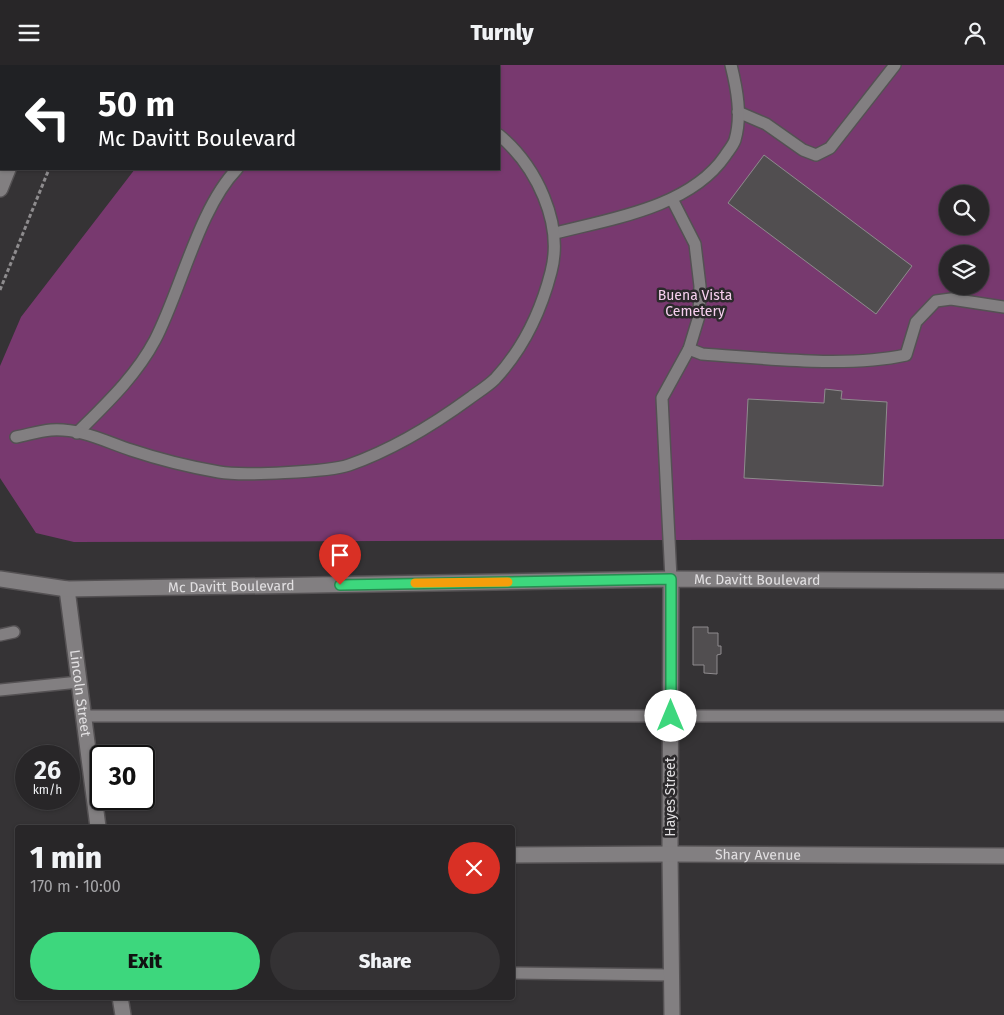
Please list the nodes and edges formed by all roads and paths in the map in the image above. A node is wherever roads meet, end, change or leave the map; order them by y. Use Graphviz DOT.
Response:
graph roads {
  1 [pos="731,65"];
  2 [pos="895,65"];
  3 [pos="738,111"];
  4 [pos="500,136"];
  5 [pos="8,170"];
  6 [pos="50,170"];
  7 [pos="237,170"];
  8 [pos="0,189"];
  9 [pos="672,199"];
  10 [pos="555,233"];
  11 [pos="0,290"];
  12 [pos="1004,307"];
  13 [pos="689,349"];
  14 [pos="77,433"];
  15 [pos="16,437"];
  16 [pos="0,579"];
  17 [pos="671,579"];
  18 [pos="1004,581"];
  19 [pos="67,589"];
  20 [pos="14,632"];
  21 [pos="0,635"];
  22 [pos="79,682"];
  23 [pos="0,690"];
  24 [pos="84,716"];
  25 [pos="671,716"];
  26 [pos="1004,716"];
  27 [pos="98,825"];
  28 [pos="670,854"];
  29 [pos="515,855"];
  30 [pos="1004,857"];
  31 [pos="515,973"];
  32 [pos="672,975"];
  33 [pos="120,1000"];
  34 [pos="123,1015"];
  35 [pos="672,1015"];
  1 -- 3 [label="lane"];
  2 -- 3 [label="lane"];
  3 -- 9 [label="lane"];
  4 -- 10 [label="lane"];
  5 -- 8 [label="street"];
  6 -- 11 [label="path"];
  7 -- 14 [label="lane"];
  9 -- 10 [label="lane"];
  9 -- 13 [label="lane"];
  10 -- 14 [label="lane"];
  12 -- 13 [label="lane"];
  13 -- 17 [label="lane"];
  14 -- 15 [label="lane"];
  16 -- 19 [label="street, Mc Davitt Boulevard"];
  17 -- 18 [label="street, Mc Davitt Boulevard"];
  17 -- 19 [label="street, Mc Davitt Boulevard"];
  17 -- 25 [label="street, Hayes Street"];
  19 -- 22 [label="street, Lincoln Street"];
  20 -- 21 [label="lane"];
  22 -- 23 [label="lane"];
  22 -- 24 [label="street, Lincoln Street"];
  24 -- 25 [label="lane"];
  24 -- 27 [label="street, Lincoln Street"];
  25 -- 26 [label="lane"];
  25 -- 28 [label="street, Hayes Street"];
  28 -- 29 [label="street, Shary Avenue"];
  28 -- 30 [label="street, Shary Avenue"];
  28 -- 32 [label="street, Hayes Street"];
  31 -- 32 [label="lane"];
  32 -- 35 [label="street, Hayes Street"];
  33 -- 34 [label="street"];
}
